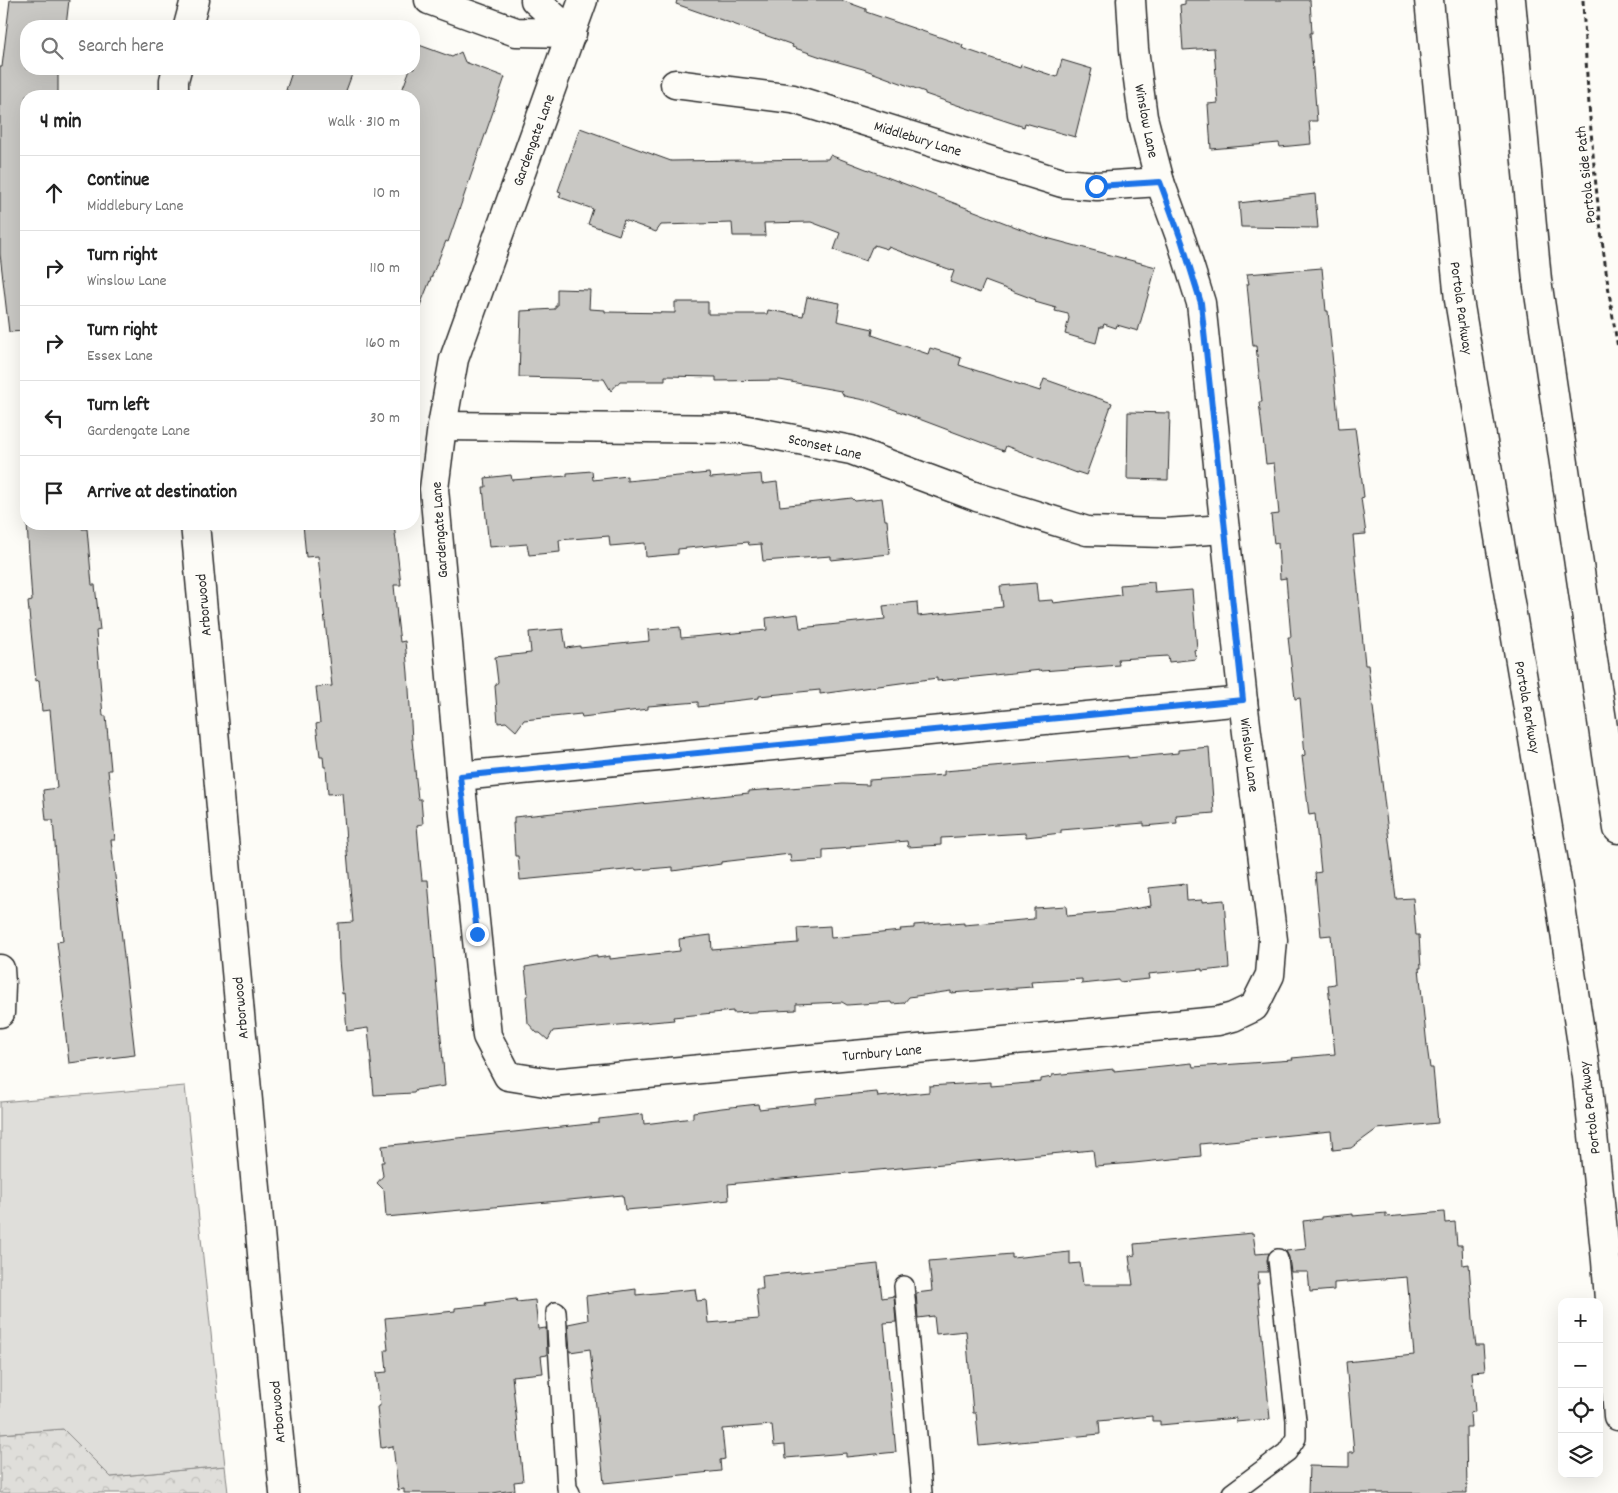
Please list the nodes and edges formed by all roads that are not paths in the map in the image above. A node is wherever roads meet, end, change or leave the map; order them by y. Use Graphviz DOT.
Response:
graph roads {
  1 [pos="195,0"];
  2 [pos="428,0"];
  3 [pos="535,0"];
  4 [pos="583,0"];
  5 [pos="1131,0"];
  6 [pos="1429,0"];
  7 [pos="1512,0"];
  8 [pos="190,20"];
  9 [pos="572,33"];
  10 [pos="175,75"];
  11 [pos="675,84"];
  12 [pos="174,90"];
  13 [pos="1160,182"];
  14 [pos="442,426"];
  15 [pos="1225,529"];
  16 [pos="197,530"];
  17 [pos="1243,700"];
  18 [pos="460,776"];
  19 [pos="1618,829"];
  20 [pos="0,969"];
  21 [pos="1254,1007"];
  22 [pos="0,1013"];
  23 [pos="508,1076"];
  24 [pos="1278,1259"];
  25 [pos="1612,1260"];
  26 [pos="904,1286"];
  27 [pos="556,1312"];
  28 [pos="1618,1416"];
  29 [pos="284,1493"];
  30 [pos="570,1493"];
  31 [pos="922,1493"];
  32 [pos="1232,1493"];
  1 -- 8 [label="street"];
  2 -- 9 [label="street"];
  3 -- 9 [label="street"];
  4 -- 9 [label="street, Gardengate Lane"];
  5 -- 13 [label="street, Winslow Lane"];
  6 -- 25 [label="street, Portola Parkway"];
  7 -- 19 [label="street"];
  9 -- 14 [label="street, Gardengate Lane"];
  10 -- 12 [label="street"];
  11 -- 13 [label="street, Middlebury Lane"];
  13 -- 15 [label="street, Winslow Lane"];
  14 -- 15 [label="street, Sconset Lane"];
  14 -- 18 [label="street, Gardengate Lane"];
  15 -- 17 [label="street, Winslow Lane"];
  16 -- 29 [label="street, Arborwood"];
  17 -- 18 [label="street"];
  17 -- 21 [label="street, Winslow Lane"];
  18 -- 23 [label="street, Gardengate Lane"];
  20 -- 22 [label="street"];
  21 -- 23 [label="street, Turnbury Lane"];
  24 -- 32 [label="lane"];
  25 -- 28 [label="street, Portola Parkway"];
  26 -- 31 [label="lane"];
  27 -- 30 [label="lane"];
}
